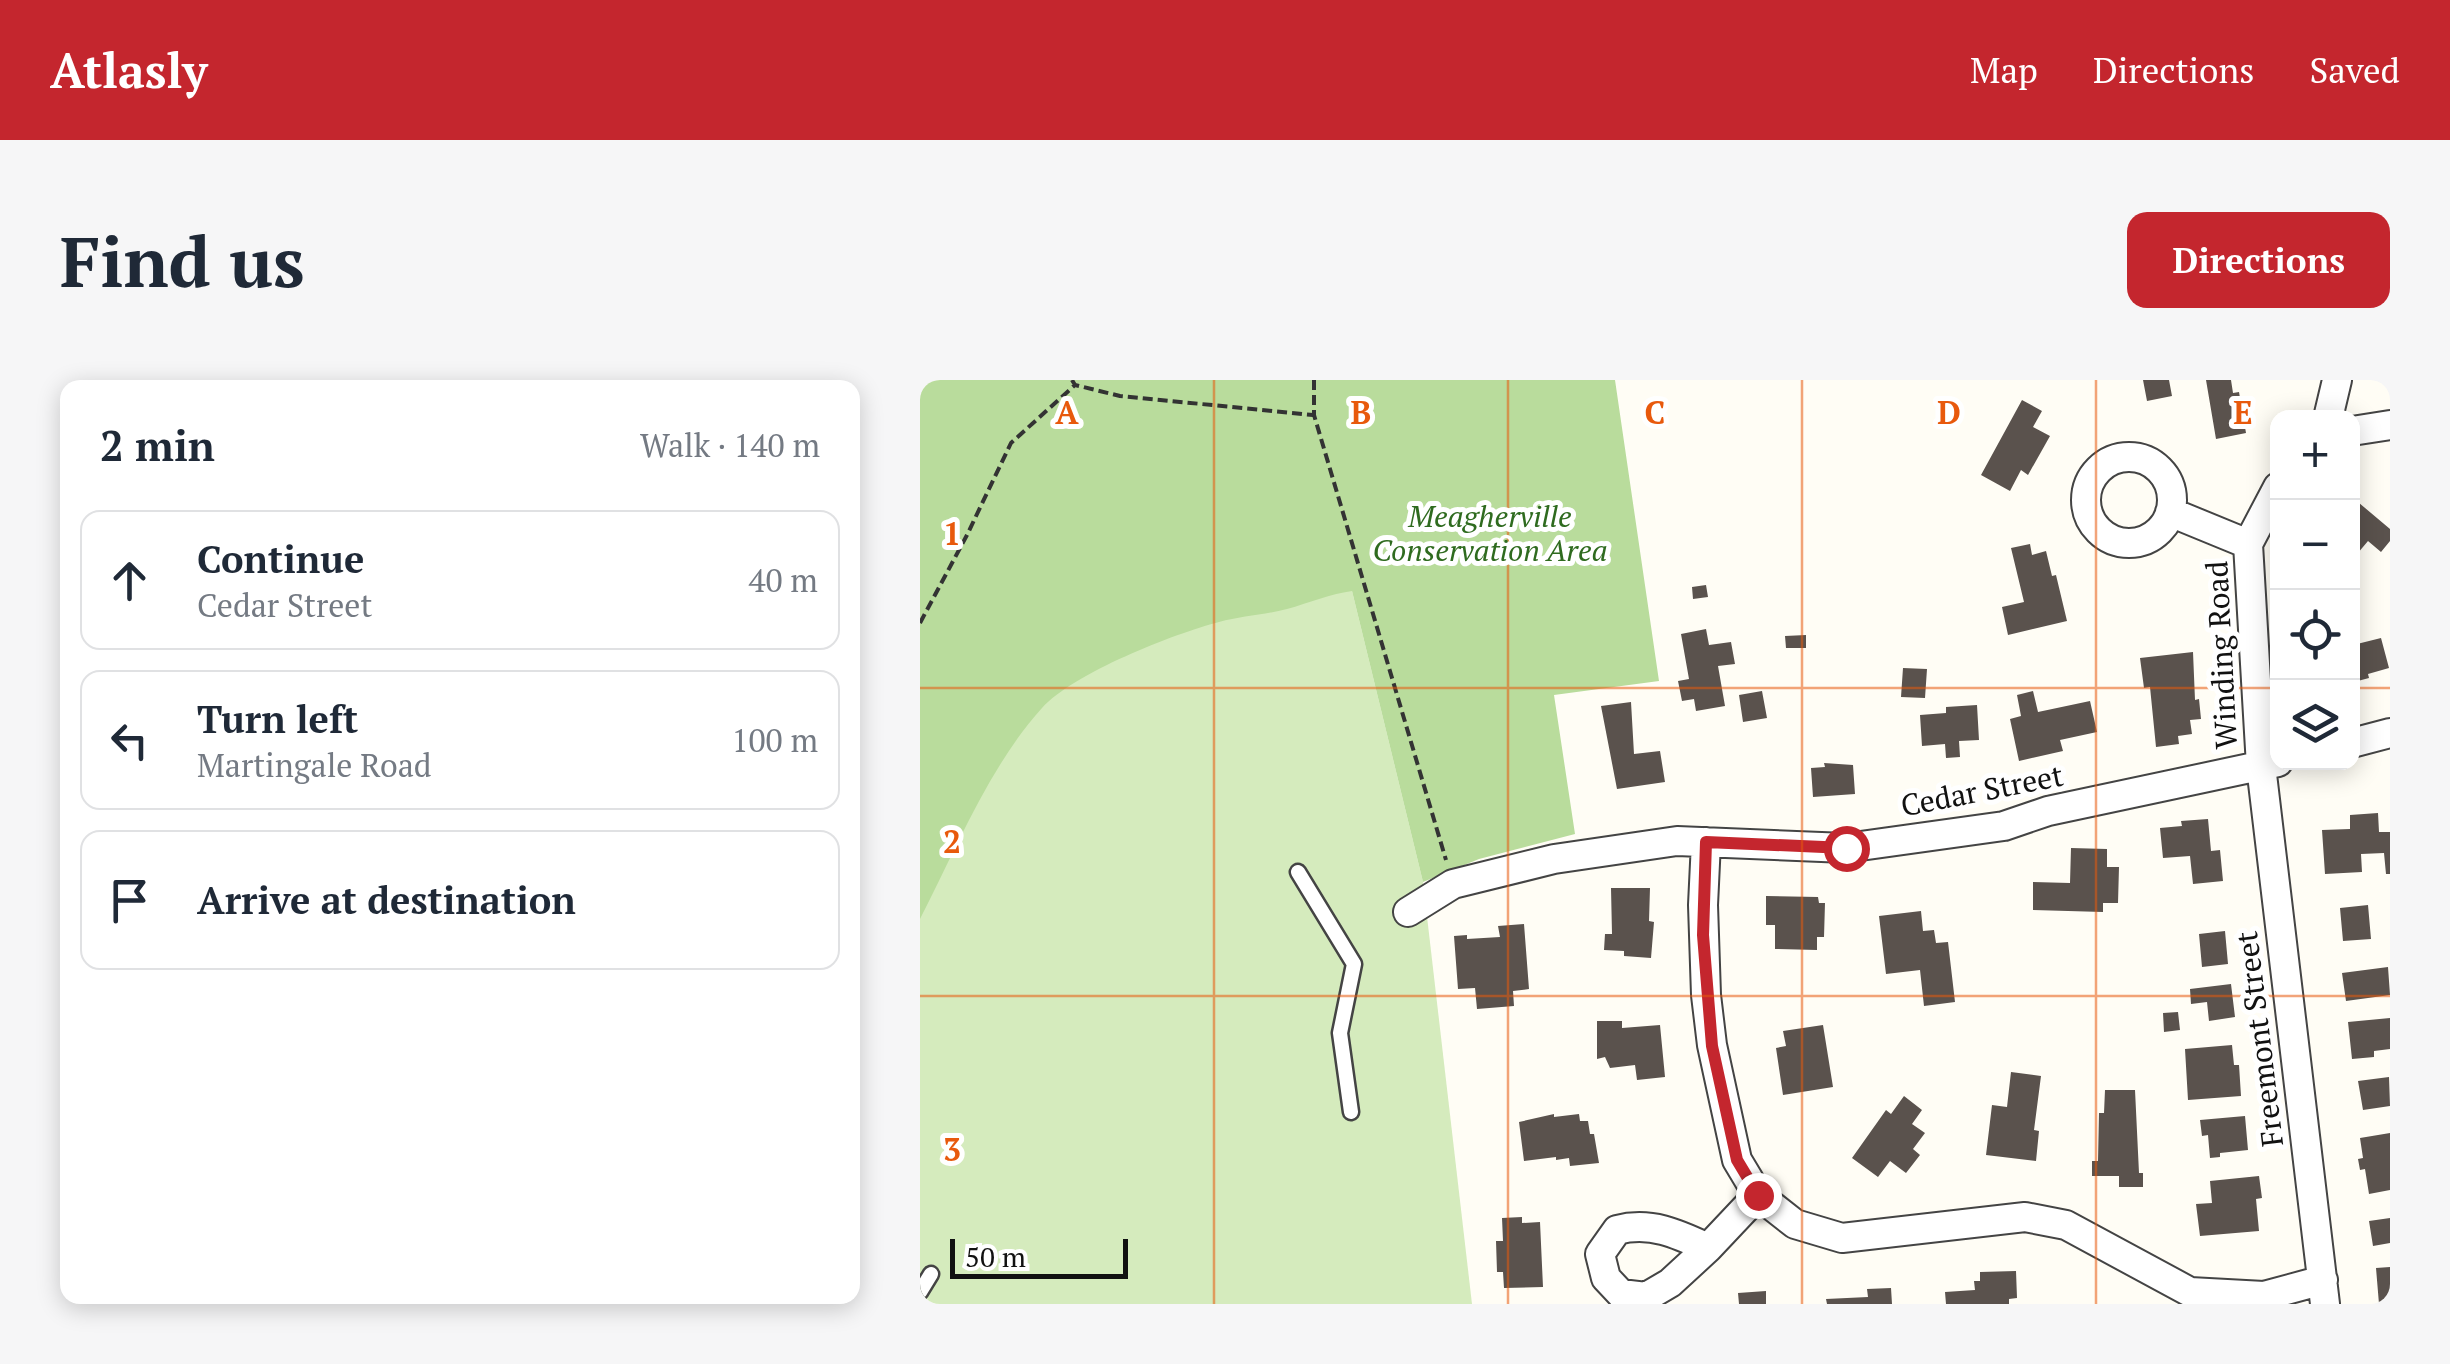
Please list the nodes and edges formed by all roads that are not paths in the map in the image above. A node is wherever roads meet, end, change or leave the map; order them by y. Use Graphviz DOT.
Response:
graph roads {
  1 [pos="2337,380"];
  2 [pos="2335,410"];
  3 [pos="2360,422"];
  4 [pos="2390,425"];
  5 [pos="2271,500"];
  6 [pos="2170,512"];
  7 [pos="2248,544"];
  8 [pos="2390,733"];
  9 [pos="2360,740"];
  10 [pos="2269,764"];
  11 [pos="1706,842"];
  12 [pos="1298,872"];
  13 [pos="1408,912"];
  14 [pos="1351,1112"];
  15 [pos="1758,1195"];
  16 [pos="1708,1248"];
  17 [pos="932,1274"];
  18 [pos="920,1292"];
  19 [pos="2324,1292"];
  1 -- 2 [label="street"];
  3 -- 4 [label="street"];
  5 -- 7 [label="street, Winding Road"];
  6 -- 7 [label="street"];
  7 -- 10 [label="street, Winding Road"];
  8 -- 9 [label="street"];
  10 -- 11 [label="street, Cedar Street"];
  10 -- 19 [label="street, Freemont Street"];
  11 -- 13 [label="street, Cedar Street"];
  11 -- 15 [label="street"];
  12 -- 14 [label="lane"];
  15 -- 16 [label="street"];
  15 -- 19 [label="street"];
  17 -- 18 [label="lane"];
}
